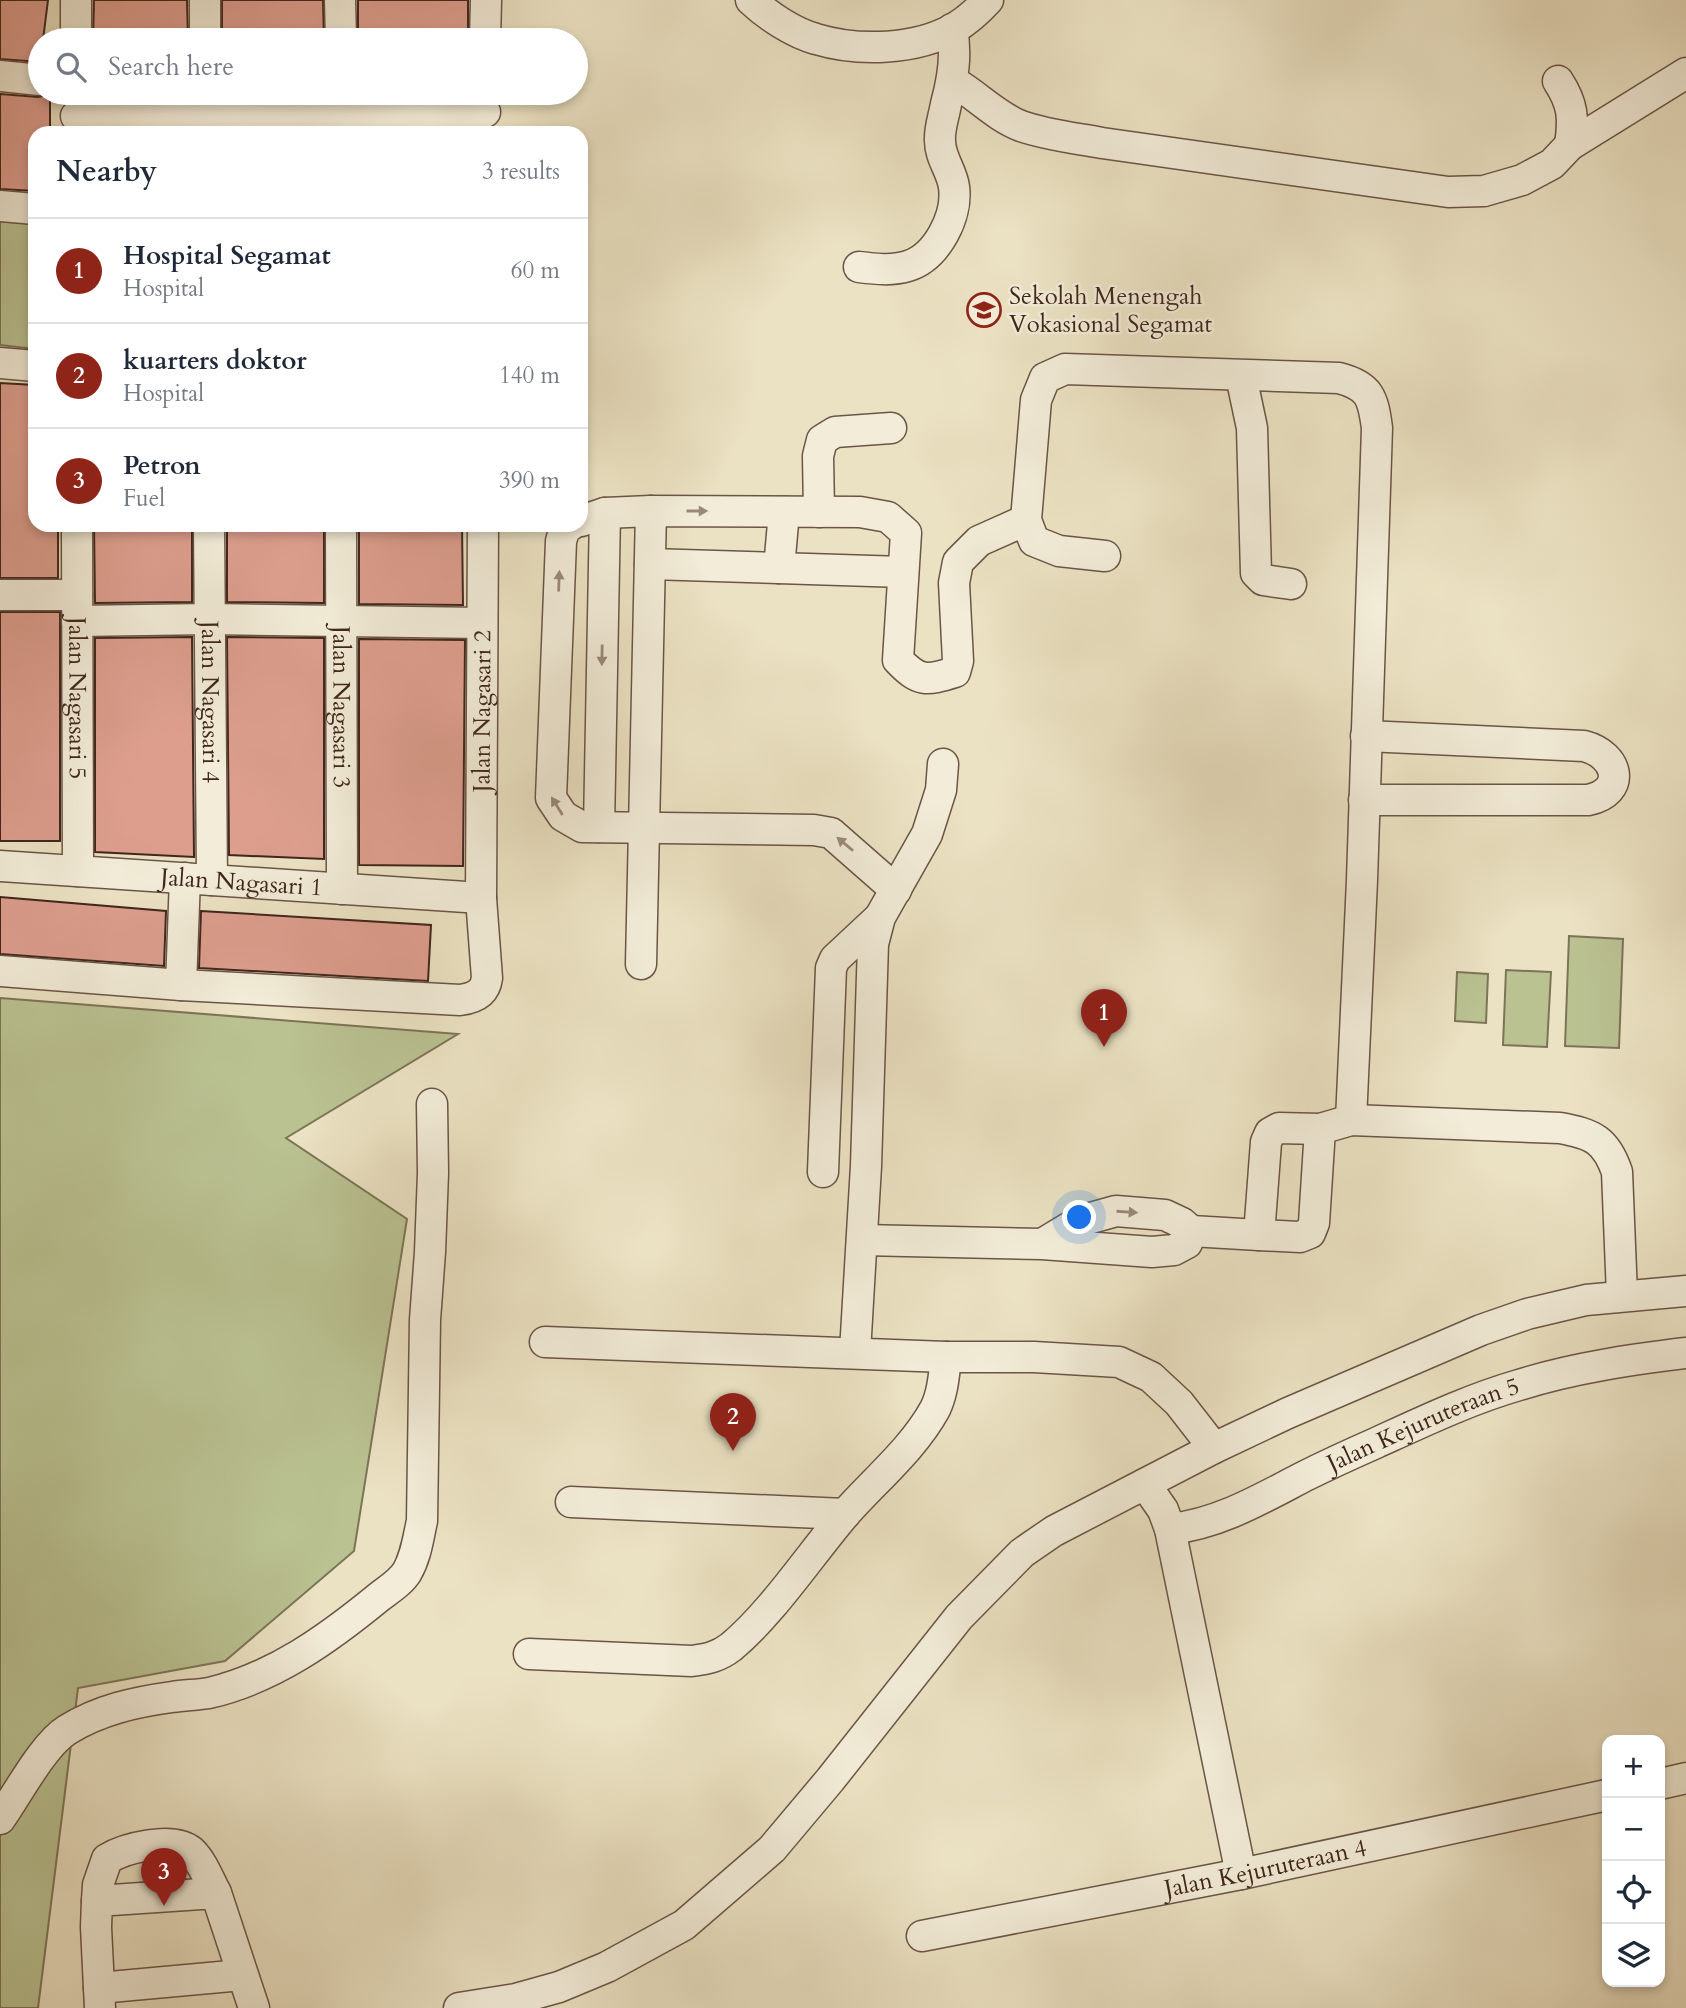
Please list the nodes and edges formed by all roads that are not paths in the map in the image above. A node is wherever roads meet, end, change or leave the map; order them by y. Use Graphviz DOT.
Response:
graph roads {
  1 [pos="76,0"];
  2 [pos="205,0"];
  3 [pos="340,0"];
  4 [pos="486,0"];
  5 [pos="751,0"];
  6 [pos="988,0"];
  7 [pos="76,28"];
  8 [pos="205,28"];
  9 [pos="341,28"];
  10 [pos="485,28"];
  11 [pos="952,29"];
  12 [pos="1686,73"];
  13 [pos="0,76"];
  14 [pos="28,79"];
  15 [pos="1558,80"];
  16 [pos="952,81"];
  17 [pos="485,112"];
  18 [pos="206,113"];
  19 [pos="341,113"];
  20 [pos="76,114"];
  21 [pos="1570,145"];
  22 [pos="0,206"];
  23 [pos="28,208"];
  24 [pos="859,267"];
  25 [pos="0,363"];
  26 [pos="28,365"];
  27 [pos="1241,376"];
  28 [pos="891,428"];
  29 [pos="651,511"];
  30 [pos="784,512"];
  31 [pos="819,512"];
  32 [pos="593,517"];
  33 [pos="1026,520"];
  34 [pos="77,532"];
  35 [pos="209,532"];
  36 [pos="341,532"];
  37 [pos="483,532"];
  38 [pos="564,532"];
  39 [pos="1105,556"];
  40 [pos="650,565"];
  41 [pos="779,568"];
  42 [pos="903,572"];
  43 [pos="1291,584"];
  44 [pos="0,596"];
  45 [pos="77,608"];
  46 [pos="210,619"];
  47 [pos="341,620"];
  48 [pos="482,624"];
  49 [pos="1366,736"];
  50 [pos="943,764"];
  51 [pos="1364,800"];
  52 [pos="599,827"];
  53 [pos="644,828"];
  54 [pos="0,866"];
  55 [pos="78,871"];
  56 [pos="198,879"];
  57 [pos="342,889"];
  58 [pos="896,890"];
  59 [pos="481,898"];
  60 [pos="880,917"];
  61 [pos="641,964"];
  62 [pos="0,971"];
  63 [pos="181,985"];
  64 [pos="432,1104"];
  65 [pos="1352,1120"];
  66 [pos="1320,1129"];
  67 [pos="823,1172"];
  68 [pos="1259,1235"];
  69 [pos="862,1240"];
  70 [pos="1686,1291"];
  71 [pos="1622,1295"];
  72 [pos="545,1342"];
  73 [pos="855,1352"];
  74 [pos="1686,1353"];
  75 [pos="946,1357"];
  76 [pos="1214,1448"];
  77 [pos="1145,1484"];
  78 [pos="571,1502"];
  79 [pos="845,1514"];
  80 [pos="1170,1529"];
  81 [pos="529,1654"];
  82 [pos="1686,1778"];
  83 [pos="1665,1783"];
  84 [pos="1602,1796"];
  85 [pos="0,1819"];
  86 [pos="1241,1874"];
  87 [pos="216,1894"];
  88 [pos="97,1901"];
  89 [pos="922,1936"];
  90 [pos="242,1975"];
  91 [pos="99,1998"];
  92 [pos="254,2008"];
  93 [pos="458,2008"];
  1 -- 7 [label="street"];
  2 -- 8 [label="street"];
  3 -- 9 [label="street"];
  4 -- 10 [label="street"];
  5 -- 11 [label="street"];
  6 -- 11 [label="street"];
  11 -- 16 [label="street"];
  12 -- 21 [label="street"];
  13 -- 14 [label="street"];
  15 -- 21 [label="street"];
  16 -- 21 [label="street"];
  16 -- 24 [label="street"];
  17 -- 19 [label="street"];
  18 -- 19 [label="street"];
  18 -- 20 [label="street"];
  22 -- 23 [label="street"];
  25 -- 26 [label="street"];
  27 -- 33 [label="street"];
  27 -- 43 [label="street"];
  27 -- 49 [label="street"];
  28 -- 31 [label="street"];
  29 -- 30 [label="street, one-way"];
  29 -- 32 [label="street"];
  29 -- 40 [label="street"];
  30 -- 31 [label="street"];
  30 -- 41 [label="street"];
  31 -- 42 [label="street"];
  32 -- 52 [label="street, one-way"];
  33 -- 39 [label="street"];
  33 -- 42 [label="street"];
  34 -- 45 [label="street, Jalan Nagasari 5"];
  35 -- 46 [label="street, Jalan Nagasari 4"];
  36 -- 47 [label="street, Jalan Nagasari 3"];
  37 -- 48 [label="street, Jalan Nagasari 2"];
  52 -- 38 [label="street, one-way"];
  40 -- 41 [label="street"];
  40 -- 53 [label="street"];
  41 -- 42 [label="street"];
  44 -- 45 [label="street"];
  45 -- 46 [label="street"];
  45 -- 55 [label="street, Jalan Nagasari 5"];
  46 -- 47 [label="street"];
  46 -- 56 [label="street, Jalan Nagasari 4"];
  47 -- 48 [label="street"];
  47 -- 57 [label="street, Jalan Nagasari 3"];
  48 -- 59 [label="street, Jalan Nagasari 2"];
  49 -- 51 [label="street"];
  49 -- 51 [label="street"];
  50 -- 58 [label="street"];
  51 -- 65 [label="street"];
  52 -- 53 [label="street"];
  58 -- 53 [label="street, one-way"];
  53 -- 61 [label="street"];
  54 -- 55 [label="street, Jalan Nagasari 1"];
  55 -- 56 [label="street, Jalan Nagasari 1"];
  56 -- 57 [label="street, Jalan Nagasari 1"];
  56 -- 63 [label="street, Jalan Nagasari 4"];
  57 -- 59 [label="street, Jalan Nagasari 1"];
  58 -- 60 [label="street"];
  59 -- 63 [label="street, Jalan Nagasari 2"];
  60 -- 67 [label="street"];
  60 -- 69 [label="street"];
  62 -- 63 [label="street"];
  64 -- 85 [label="street"];
  65 -- 66 [label="street"];
  65 -- 71 [label="street"];
  66 -- 68 [label="street"];
  66 -- 68 [label="street"];
  68 -- 69 [label="street"];
  69 -- 73 [label="street"];
  70 -- 71 [label="street"];
  71 -- 76 [label="street"];
  72 -- 73 [label="street"];
  73 -- 75 [label="street"];
  74 -- 80 [label="street, Jalan Kejuruteraan 5"];
  75 -- 76 [label="street"];
  75 -- 79 [label="street"];
  76 -- 77 [label="street"];
  77 -- 80 [label="street"];
  77 -- 93 [label="street"];
  78 -- 79 [label="street"];
  79 -- 81 [label="street"];
  80 -- 86 [label="street"];
  82 -- 83 [label="street"];
  84 -- 86 [label="street, Jalan Kejuruteraan 4"];
  86 -- 89 [label="street, Jalan Kejuruteraan 4"];
  87 -- 88 [label="street"];
  87 -- 88 [label="street"];
  87 -- 90 [label="street"];
  88 -- 91 [label="street"];
  90 -- 91 [label="street"];
  90 -- 92 [label="street"];
}
